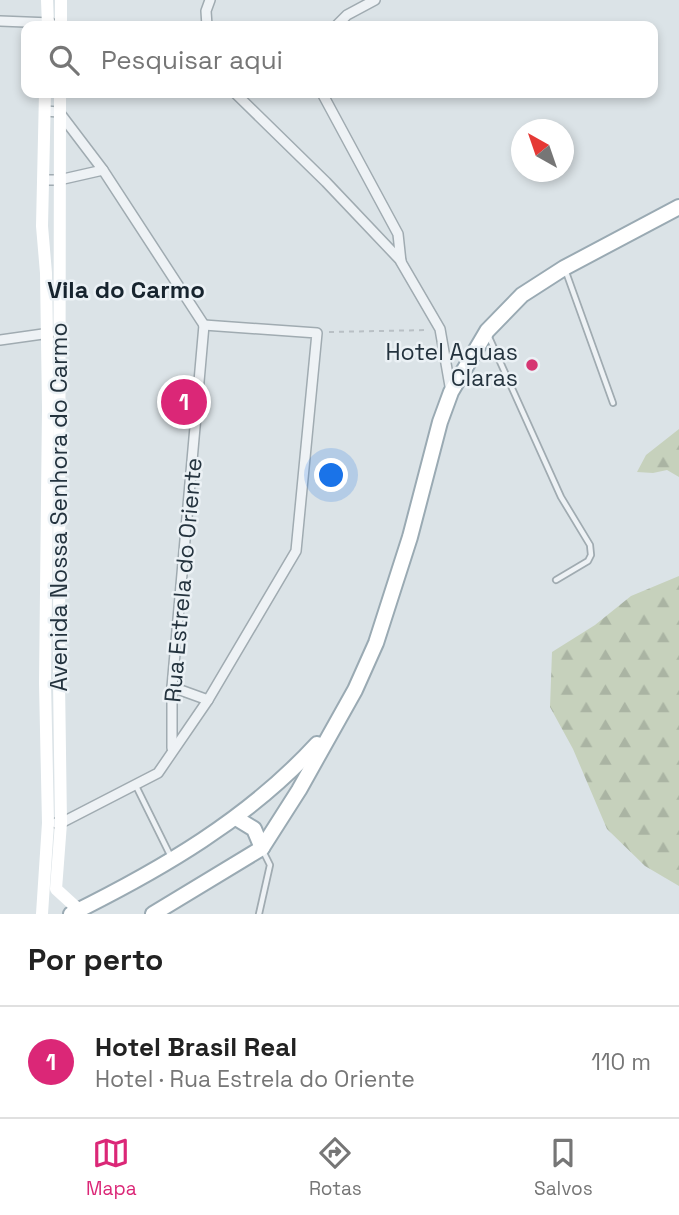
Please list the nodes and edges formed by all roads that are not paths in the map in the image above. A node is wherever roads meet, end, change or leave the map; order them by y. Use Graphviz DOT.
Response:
graph roads {
  1 [pos="47,0"];
  2 [pos="61,0"];
  3 [pos="210,0"];
  4 [pos="375,0"];
  5 [pos="0,21"];
  6 [pos="48,21"];
  7 [pos="62,21"];
  8 [pos="207,21"];
  9 [pos="341,21"];
  10 [pos="21,22"];
  11 [pos="45,98"];
  12 [pos="60,98"];
  13 [pos="240,98"];
  14 [pos="325,98"];
  15 [pos="45,111"];
  16 [pos="60,112"];
  17 [pos="103,170"];
  18 [pos="44,180"];
  19 [pos="59,180"];
  20 [pos="679,207"];
  21 [pos="401,262"];
  22 [pos="564,268"];
  23 [pos="52,272"];
  24 [pos="204,325"];
  25 [pos="487,331"];
  26 [pos="61,332"];
  27 [pos="45,334"];
  28 [pos="0,340"];
  29 [pos="451,392"];
  30 [pos="613,403"];
  31 [pos="54,407"];
  32 [pos="556,580"];
  33 [pos="172,687"];
  34 [pos="208,700"];
  35 [pos="332,727"];
  36 [pos="172,750"];
  37 [pos="136,786"];
  38 [pos="236,818"];
  39 [pos="55,823"];
  40 [pos="262,848"];
  41 [pos="173,860"];
  42 [pos="75,912"];
  43 [pos="42,914"];
  44 [pos="153,914"];
  45 [pos="259,914"];
  1 -- 6 [label="street"];
  2 -- 7 [label="street"];
  3 -- 8 [label="street"];
  4 -- 9 [label="street"];
  5 -- 10 [label="street"];
  11 -- 15 [label="street, Avenida Nossa Senhora do Carmo"];
  12 -- 16 [label="street, Avenida Nossa Senhora do Carmo"];
  13 -- 21 [label="street"];
  14 -- 21 [label="street"];
  15 -- 16 [label="street"];
  15 -- 18 [label="street, Avenida Nossa Senhora do Carmo"];
  16 -- 17 [label="street"];
  16 -- 19 [label="street, Avenida Nossa Senhora do Carmo"];
  17 -- 19 [label="street"];
  17 -- 24 [label="street"];
  18 -- 19 [label="street"];
  18 -- 23 [label="street, Avenida Nossa Senhora do Carmo"];
  19 -- 23 [label="street, Avenida Nossa Senhora do Carmo"];
  20 -- 22 [label="main road"];
  21 -- 29 [label="street"];
  22 -- 25 [label="main road"];
  22 -- 30 [label="lane"];
  23 -- 26 [label="street, Avenida Nossa Senhora do Carmo"];
  23 -- 27 [label="street, Avenida Nossa Senhora do Carmo"];
  24 -- 33 [label="street, Rua Estrela do Oriente"];
  24 -- 34 [label="street"];
  25 -- 29 [label="main road"];
  25 -- 32 [label="lane"];
  26 -- 27 [label="street"];
  26 -- 31 [label="street, Avenida Nossa Senhora do Carmo"];
  27 -- 28 [label="street"];
  27 -- 31 [label="street, Avenida Nossa Senhora do Carmo"];
  29 -- 35 [label="main road"];
  31 -- 39 [label="street, Avenida Nossa Senhora do Carmo"];
  33 -- 34 [label="street"];
  33 -- 36 [label="street, Rua Estrela do Oriente"];
  34 -- 36 [label="street"];
  35 -- 38 [label="main road"];
  35 -- 40 [label="main road"];
  36 -- 37 [label="street"];
  37 -- 39 [label="street"];
  37 -- 41 [label="lane"];
  38 -- 40 [label="main road"];
  38 -- 41 [label="main road"];
  39 -- 42 [label="street, Avenida Nossa Senhora do Carmo"];
  39 -- 43 [label="street, Avenida Nossa Senhora do Carmo"];
  40 -- 44 [label="main road"];
  40 -- 45 [label="lane"];
  41 -- 42 [label="main road"];
}
